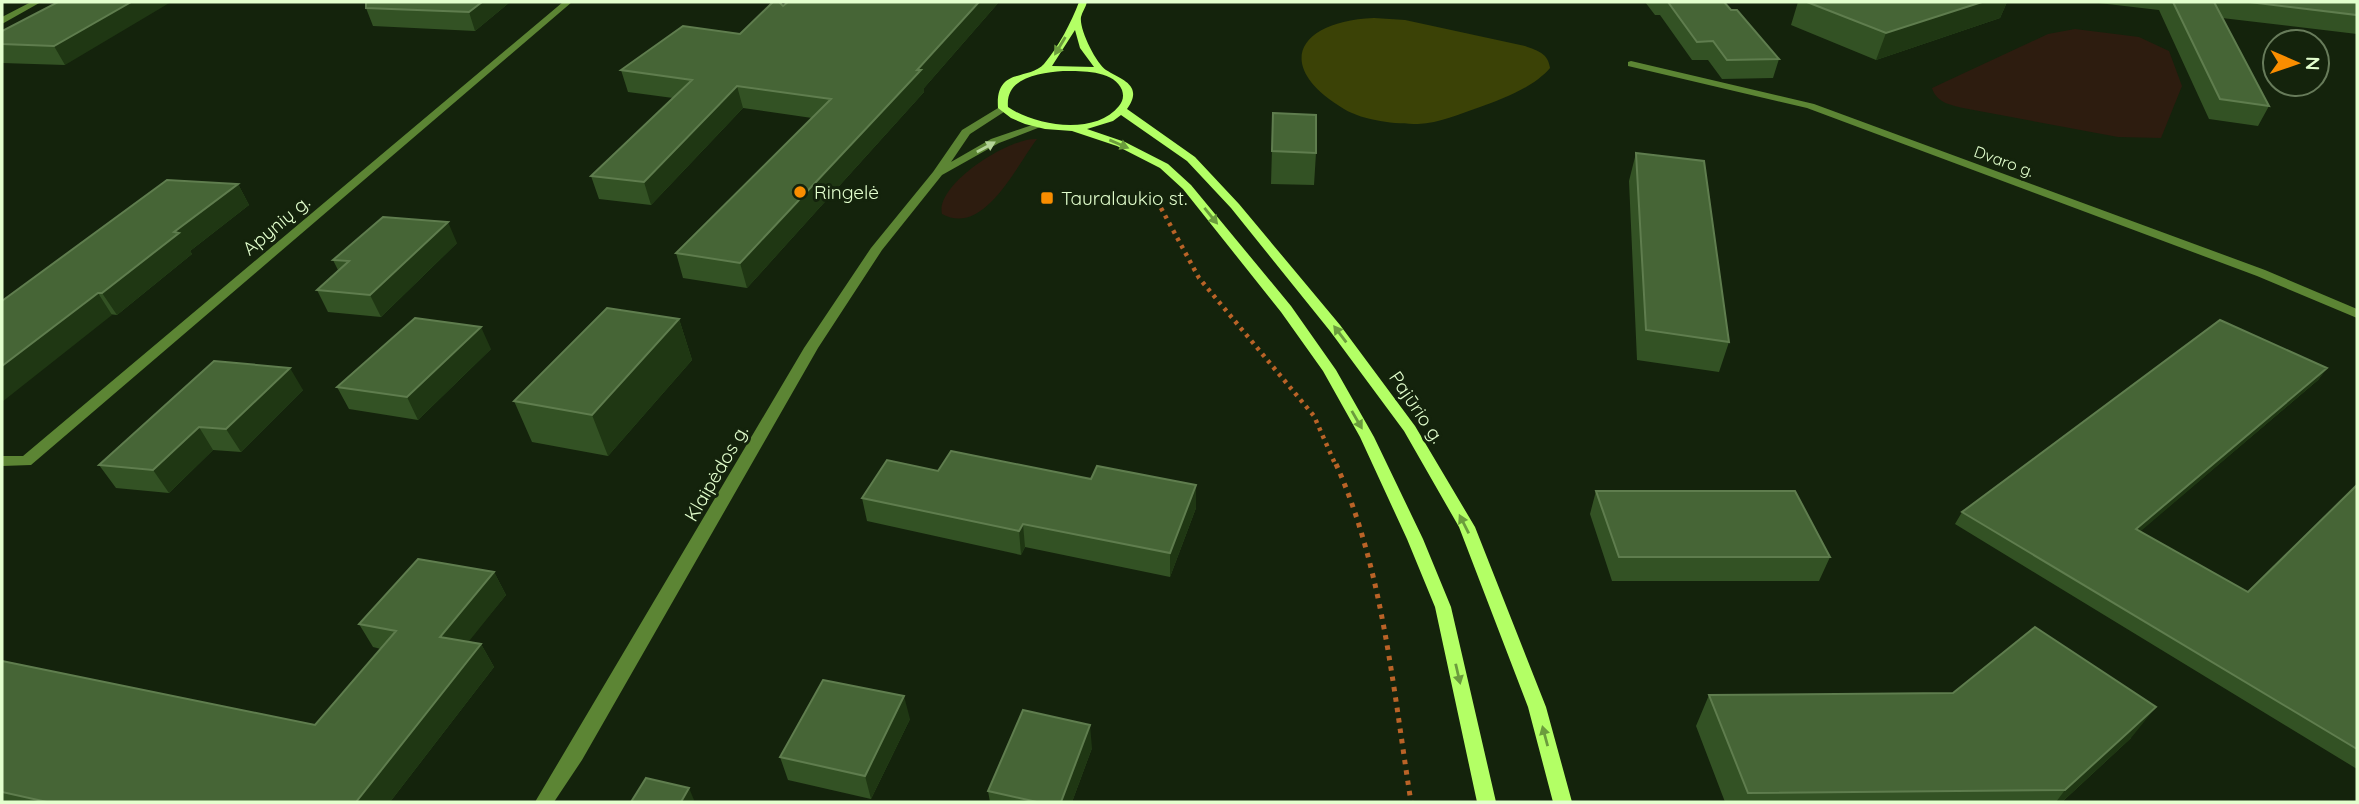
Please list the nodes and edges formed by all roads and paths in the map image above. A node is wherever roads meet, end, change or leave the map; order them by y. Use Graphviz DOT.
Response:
graph roads {
  1 [pos="37,2"];
  2 [pos="568,2"];
  3 [pos="1083,2"];
  4 [pos="2,20"];
  5 [pos="1077,21"];
  6 [pos="1631,64"];
  7 [pos="1043,70"];
  8 [pos="1102,72"];
  9 [pos="1003,108"];
  10 [pos="1121,110"];
  11 [pos="1038,126"];
  12 [pos="1072,127"];
  13 [pos="937,174"];
  14 [pos="1158,203"];
  15 [pos="2357,314"];
  16 [pos="2,461"];
  17 [pos="544,802"];
  18 [pos="1411,802"];
  19 [pos="1486,802"];
  20 [pos="1563,802"];
  1 -- 4 [label="street"];
  2 -- 16 [label="street, Apynių g."];
  3 -- 5 [label="main road"];
  5 -- 7 [label="main road, one-way"];
  5 -- 8 [label="main road"];
  6 -- 15 [label="street, Dvaro g."];
  7 -- 8 [label="main road"];
  7 -- 9 [label="main road"];
  8 -- 10 [label="main road"];
  9 -- 11 [label="main road"];
  9 -- 13 [label="street, Klaipėdos g."];
  10 -- 12 [label="main road"];
  20 -- 10 [label="main road, Pajūrio g., one-way"];
  11 -- 12 [label="main road"];
  13 -- 11 [label="street, Klaipėdos g., one-way"];
  12 -- 19 [label="main road, one-way"];
  13 -- 17 [label="street, Klaipėdos g."];
  14 -- 18 [label="path"];
}
